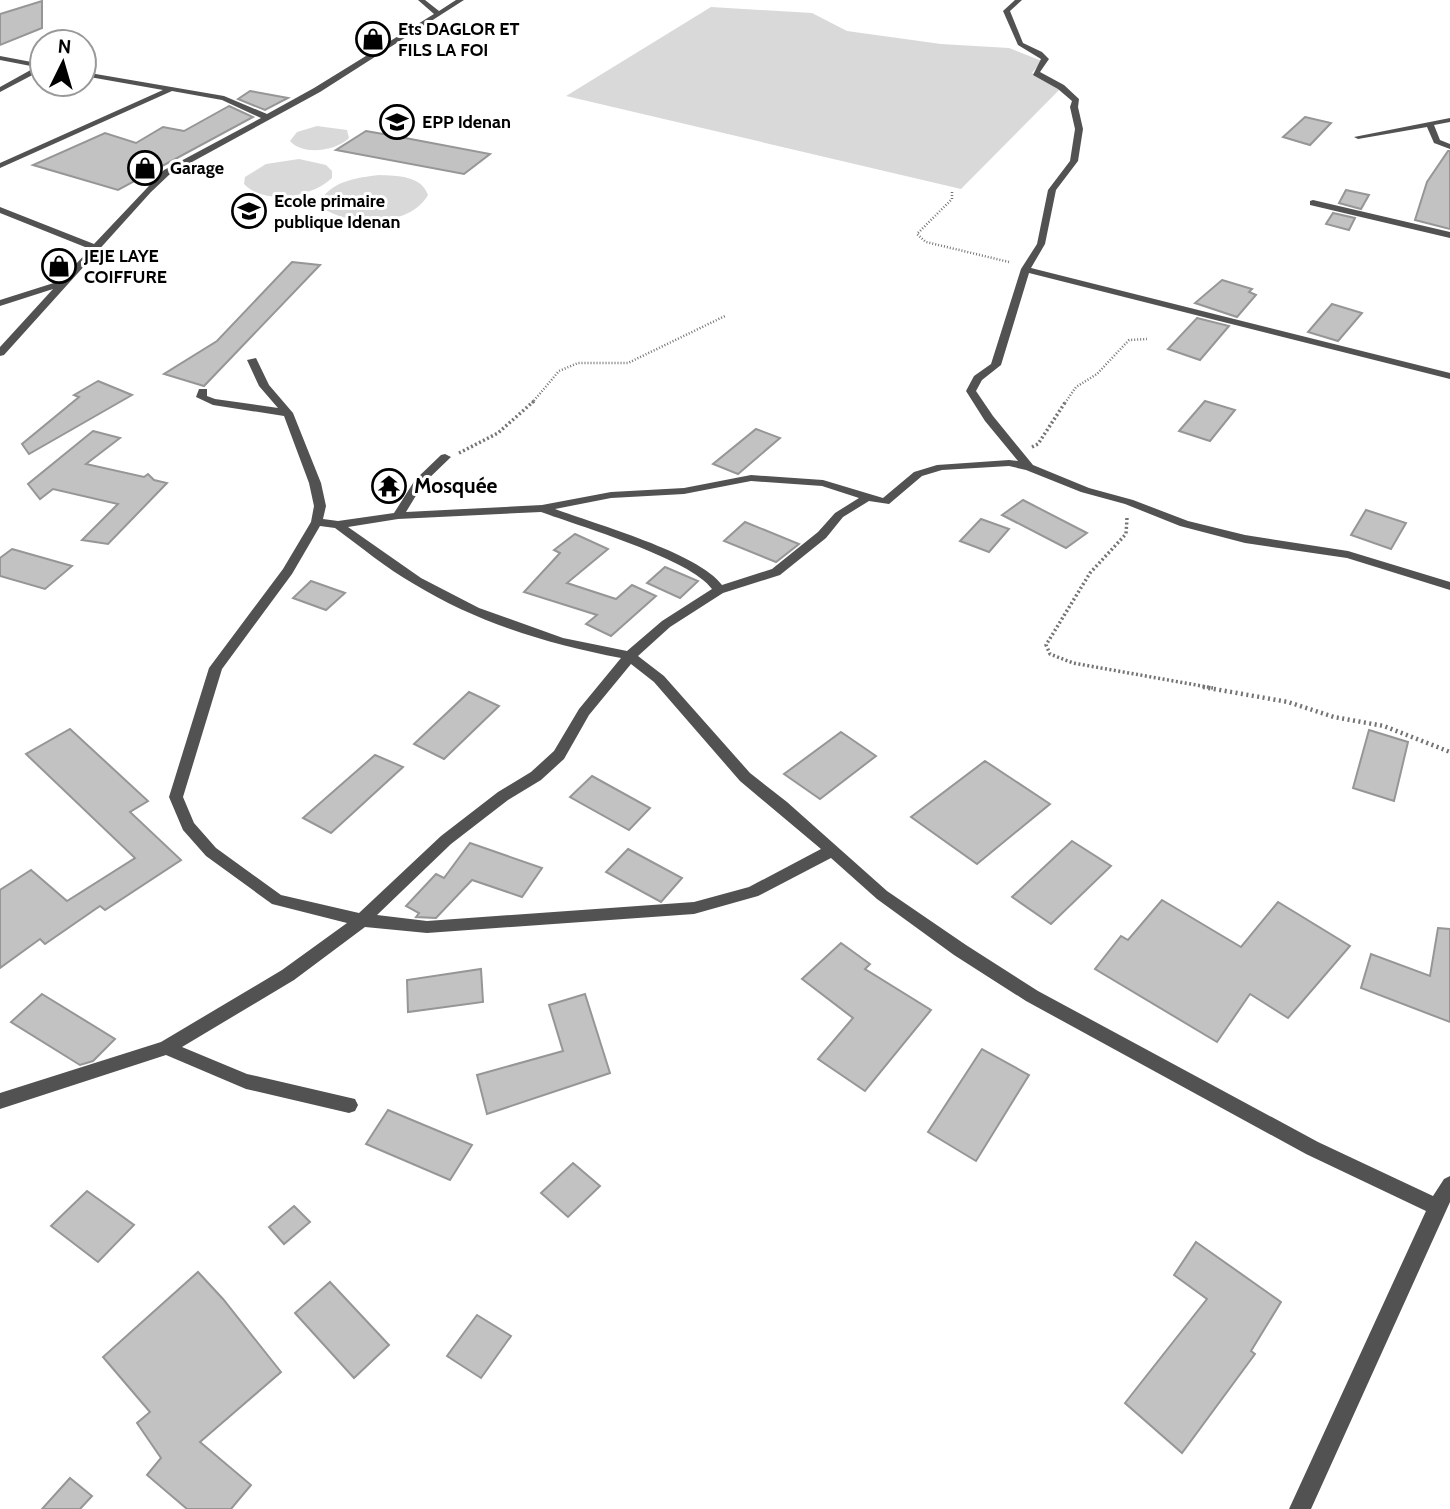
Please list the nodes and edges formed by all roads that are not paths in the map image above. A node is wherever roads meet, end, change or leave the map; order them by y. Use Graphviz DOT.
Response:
graph roads {
  1 [pos="421,0"];
  2 [pos="461,0"];
  3 [pos="1019,0"];
  4 [pos="439,14"];
  5 [pos="0,58"];
  6 [pos="28,64"];
  7 [pos="28,75"];
  8 [pos="98,76"];
  9 [pos="172,89"];
  10 [pos="0,90"];
  11 [pos="266,117"];
  12 [pos="1450,120"];
  13 [pos="1430,124"];
  14 [pos="1358,137"];
  15 [pos="1450,146"];
  16 [pos="0,166"];
  17 [pos="1313,203"];
  18 [pos="0,210"];
  19 [pos="1450,235"];
  20 [pos="95,248"];
  21 [pos="1026,269"];
  22 [pos="64,282"];
  23 [pos="0,303"];
  24 [pos="0,354"];
  25 [pos="252,360"];
  26 [pos="1450,376"];
  27 [pos="203,391"];
  28 [pos="288,413"];
  29 [pos="445,457"];
  30 [pos="1029,467"];
  31 [pos="866,498"];
  32 [pos="542,509"];
  33 [pos="398,516"];
  34 [pos="317,522"];
  35 [pos="338,525"];
  36 [pos="1450,586"];
  37 [pos="719,590"];
  38 [pos="630,656"];
  39 [pos="831,851"];
  40 [pos="362,920"];
  41 [pos="166,1048"];
  42 [pos="0,1101"];
  43 [pos="349,1105"];
  44 [pos="1450,1185"];
  45 [pos="1437,1207"];
  46 [pos="1300,1509"];
  1 -- 4 [label="street"];
  2 -- 4 [label="street"];
  3 -- 21 [label="street"];
  4 -- 11 [label="street"];
  5 -- 6 [label="street"];
  7 -- 10 [label="street"];
  8 -- 9 [label="street"];
  9 -- 11 [label="street"];
  9 -- 16 [label="street"];
  11 -- 20 [label="street"];
  12 -- 13 [label="street"];
  13 -- 14 [label="street"];
  13 -- 15 [label="street"];
  17 -- 19 [label="street"];
  18 -- 20 [label="street"];
  20 -- 22 [label="street"];
  21 -- 26 [label="street"];
  21 -- 30 [label="street"];
  22 -- 23 [label="street"];
  22 -- 24 [label="street"];
  25 -- 28 [label="street"];
  27 -- 28 [label="street"];
  28 -- 34 [label="street"];
  29 -- 33 [label="street"];
  30 -- 31 [label="street"];
  30 -- 36 [label="street"];
  31 -- 32 [label="street"];
  31 -- 37 [label="street"];
  32 -- 33 [label="street"];
  32 -- 37 [label="street"];
  33 -- 35 [label="street"];
  34 -- 35 [label="street"];
  34 -- 40 [label="street"];
  35 -- 38 [label="street"];
  37 -- 38 [label="street"];
  38 -- 39 [label="street"];
  38 -- 40 [label="street"];
  39 -- 40 [label="street"];
  39 -- 45 [label="street"];
  40 -- 41 [label="street"];
  41 -- 42 [label="street"];
  41 -- 43 [label="street"];
  44 -- 45 [label="street"];
  45 -- 46 [label="street"];
}
